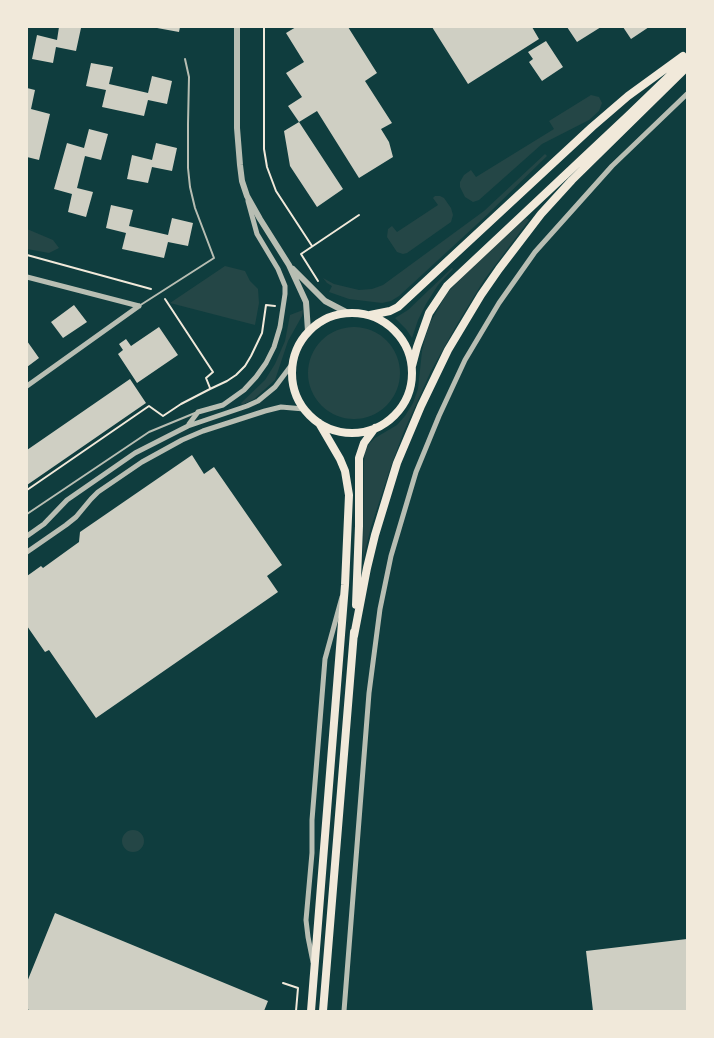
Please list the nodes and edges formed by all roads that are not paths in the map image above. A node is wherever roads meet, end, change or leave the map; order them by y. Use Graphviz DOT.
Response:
graph roads {
  1 [pos="237,27"];
  2 [pos="687,54"];
  3 [pos="687,58"];
  4 [pos="185,59"];
  5 [pos="687,67"];
  6 [pos="687,94"];
  7 [pos="247,196"];
  8 [pos="289,264"];
  9 [pos="27,277"];
  10 [pos="140,306"];
  11 [pos="348,313"];
  12 [pos="370,315"];
  13 [pos="308,331"];
  14 [pos="292,363"];
  15 [pos="412,366"];
  16 [pos="27,386"];
  17 [pos="304,409"];
  18 [pos="198,412"];
  19 [pos="319,423"];
  20 [pos="188,426"];
  21 [pos="375,428"];
  22 [pos="60,491"];
  23 [pos="67,500"];
  24 [pos="27,514"];
  25 [pos="27,536"];
  26 [pos="27,552"];
  27 [pos="345,585"];
  28 [pos="354,636"];
  29 [pos="314,969"];
  30 [pos="310,1011"];
  31 [pos="323,1011"];
  32 [pos="344,1011"];
  1 -- 7 [label="street"];
  2 -- 12 [label="main road"];
  3 -- 15 [label="main road"];
  4 -- 10 [label="lane"];
  5 -- 28 [label="main road"];
  6 -- 32 [label="street"];
  7 -- 8 [label="street"];
  7 -- 18 [label="street"];
  8 -- 11 [label="street"];
  8 -- 13 [label="street"];
  9 -- 10 [label="street"];
  10 -- 16 [label="street"];
  11 -- 12 [label="main road"];
  11 -- 13 [label="main road"];
  12 -- 15 [label="main road"];
  13 -- 14 [label="main road"];
  14 -- 17 [label="main road"];
  14 -- 20 [label="street"];
  15 -- 21 [label="main road"];
  17 -- 19 [label="main road"];
  17 -- 26 [label="street"];
  18 -- 20 [label="street"];
  18 -- 22 [label="lane"];
  19 -- 21 [label="main road"];
  19 -- 27 [label="main road"];
  20 -- 23 [label="street"];
  21 -- 28 [label="main road"];
  22 -- 23 [label="lane"];
  22 -- 24 [label="lane"];
  23 -- 25 [label="street"];
  27 -- 29 [label="main road"];
  27 -- 29 [label="street"];
  28 -- 31 [label="main road"];
  29 -- 30 [label="main road"];
}
